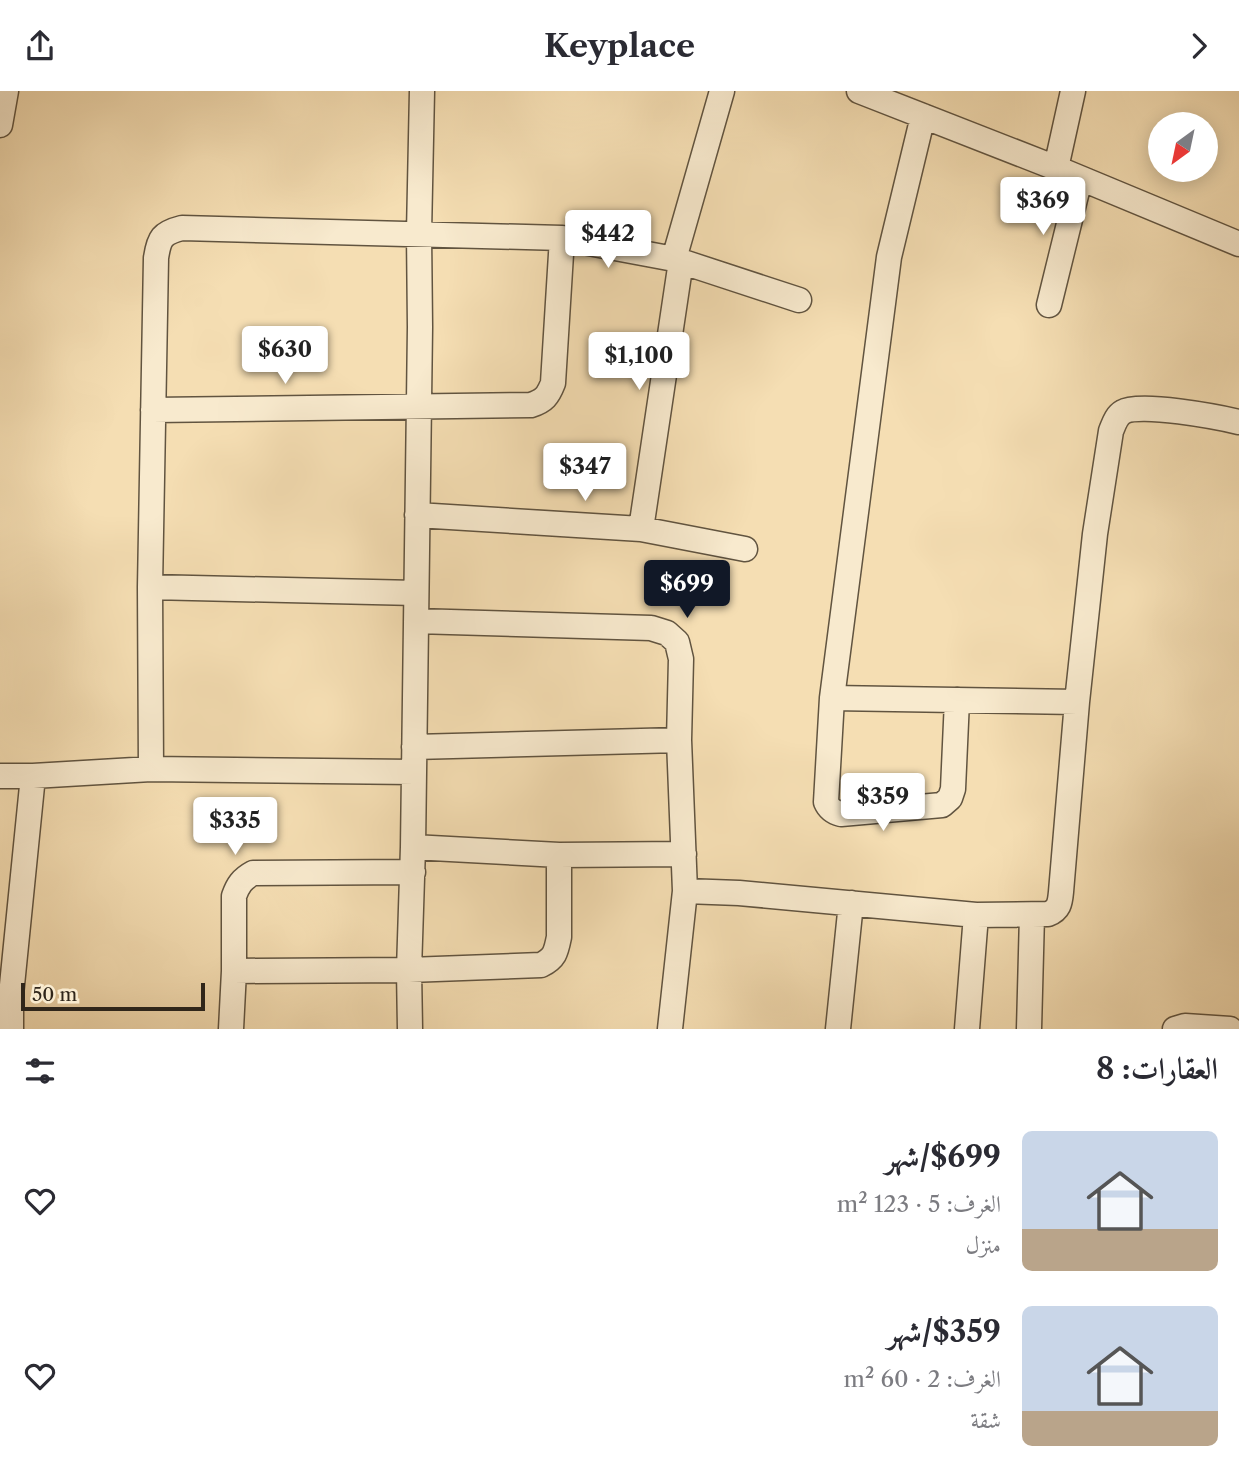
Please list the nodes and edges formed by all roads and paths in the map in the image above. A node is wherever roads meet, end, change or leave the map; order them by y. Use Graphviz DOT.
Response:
graph roads {
  1 [pos="6,91"];
  2 [pos="422,91"];
  3 [pos="722,91"];
  4 [pos="859,91"];
  5 [pos="1073,91"];
  6 [pos="923,116"];
  7 [pos="0,125"];
  8 [pos="1056,168"];
  9 [pos="1080,179"];
  10 [pos="419,233"];
  11 [pos="562,238"];
  12 [pos="1239,244"];
  13 [pos="678,260"];
  14 [pos="799,300"];
  15 [pos="1049,305"];
  16 [pos="419,407"];
  17 [pos="153,410"];
  18 [pos="1239,422"];
  19 [pos="417,515"];
  20 [pos="642,529"];
  21 [pos="745,549"];
  22 [pos="150,587"];
  23 [pos="416,593"];
  24 [pos="416,621"];
  25 [pos="832,698"];
  26 [pos="957,700"];
  27 [pos="1077,702"];
  28 [pos="679,740"];
  29 [pos="414,760"];
  30 [pos="151,769"];
  31 [pos="0,776"];
  32 [pos="33,776"];
  33 [pos="413,847"];
  34 [pos="684,854"];
  35 [pos="559,855"];
  36 [pos="413,872"];
  37 [pos="685,891"];
  38 [pos="851,903"];
  39 [pos="976,915"];
  40 [pos="1032,915"];
  41 [pos="409,969"];
  42 [pos="234,971"];
  43 [pos="11,1029"];
  44 [pos="231,1029"];
  45 [pos="410,1029"];
  46 [pos="670,1029"];
  47 [pos="838,1029"];
  48 [pos="967,1029"];
  49 [pos="1029,1029"];
  50 [pos="1175,1029"];
  51 [pos="1230,1029"];
  1 -- 7 [label="street"];
  2 -- 10 [label="street"];
  3 -- 13 [label="street"];
  4 -- 6 [label="street"];
  5 -- 8 [label="street"];
  6 -- 8 [label="street"];
  6 -- 25 [label="street"];
  8 -- 9 [label="street"];
  9 -- 12 [label="street"];
  9 -- 15 [label="street"];
  10 -- 11 [label="street"];
  10 -- 16 [label="street"];
  10 -- 17 [label="street"];
  11 -- 13 [label="street"];
  11 -- 16 [label="street"];
  13 -- 14 [label="street"];
  13 -- 20 [label="street"];
  16 -- 17 [label="street"];
  16 -- 19 [label="street"];
  17 -- 22 [label="street"];
  18 -- 27 [label="street"];
  19 -- 20 [label="street"];
  19 -- 23 [label="street"];
  20 -- 21 [label="street"];
  22 -- 23 [label="street"];
  22 -- 30 [label="street"];
  23 -- 24 [label="street"];
  24 -- 28 [label="street"];
  24 -- 29 [label="street"];
  25 -- 26 [label="street"];
  25 -- 26 [label="street"];
  26 -- 27 [label="street"];
  27 -- 40 [label="street"];
  28 -- 29 [label="street"];
  28 -- 34 [label="street"];
  29 -- 30 [label="street"];
  29 -- 33 [label="street"];
  30 -- 32 [label="street"];
  31 -- 32 [label="street"];
  32 -- 43 [label="street"];
  33 -- 35 [label="street"];
  33 -- 36 [label="street"];
  34 -- 35 [label="street"];
  34 -- 37 [label="street"];
  35 -- 41 [label="street"];
  36 -- 41 [label="street"];
  36 -- 42 [label="street"];
  37 -- 38 [label="street"];
  37 -- 46 [label="street"];
  38 -- 39 [label="street"];
  38 -- 47 [label="street"];
  39 -- 40 [label="street"];
  39 -- 48 [label="street"];
  40 -- 49 [label="street"];
  41 -- 42 [label="street"];
  41 -- 45 [label="street"];
  42 -- 44 [label="street"];
  50 -- 51 [label="street"];
}
